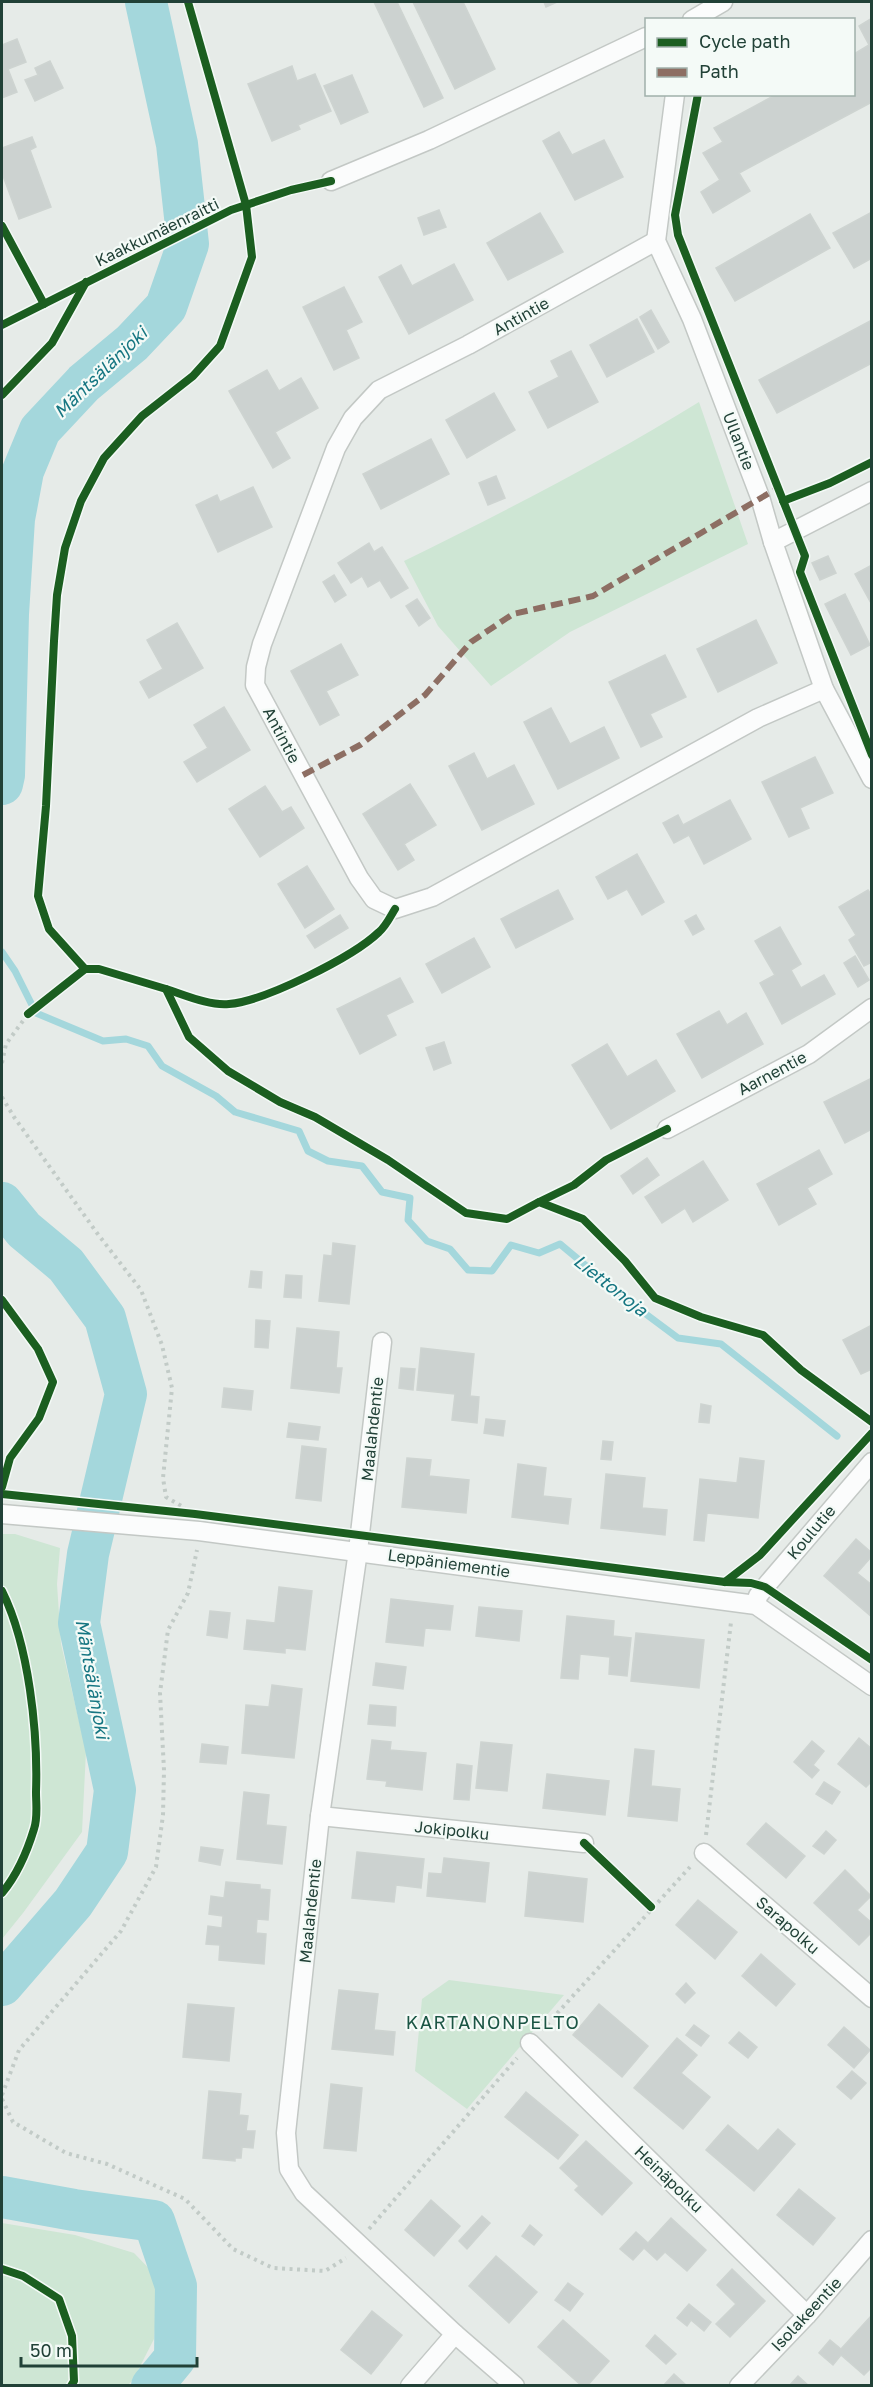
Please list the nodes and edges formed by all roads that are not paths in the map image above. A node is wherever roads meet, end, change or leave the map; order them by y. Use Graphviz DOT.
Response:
graph roads {
  1 [pos="723,2"];
  2 [pos="695,18"];
  3 [pos="645,37"];
  4 [pos="675,96"];
  5 [pos="331,181"];
  6 [pos="656,241"];
  7 [pos="872,491"];
  8 [pos="773,542"];
  9 [pos="824,689"];
  10 [pos="872,779"];
  11 [pos="872,1008"];
  12 [pos="667,1129"];
  13 [pos="382,1342"];
  14 [pos="872,1462"];
  15 [pos="2,1514"];
  16 [pos="358,1551"];
  17 [pos="756,1605"];
  18 [pos="872,1686"];
  19 [pos="320,1816"];
  20 [pos="584,1843"];
  21 [pos="704,1853"];
  22 [pos="872,1998"];
  23 [pos="530,2043"];
  24 [pos="872,2240"];
  25 [pos="807,2314"];
  26 [pos="455,2334"];
  27 [pos="410,2385"];
  28 [pos="515,2385"];
  29 [pos="739,2385"];
  1 -- 2 [label="street"];
  3 -- 5 [label="street"];
  4 -- 6 [label="street"];
  6 -- 8 [label="street, Ullantie"];
  6 -- 9 [label="street, Antintie"];
  7 -- 8 [label="street"];
  8 -- 9 [label="street, Ullantie"];
  9 -- 10 [label="street, Ullantie"];
  11 -- 12 [label="street, Aarnentie"];
  13 -- 16 [label="street, Maalahdentie"];
  14 -- 17 [label="street, Koulutie"];
  15 -- 16 [label="street, Leppäniementie"];
  16 -- 17 [label="street, Leppäniementie"];
  16 -- 19 [label="street, Maalahdentie"];
  17 -- 18 [label="street, Leppäniementie"];
  19 -- 20 [label="street, Jokipolku"];
  19 -- 26 [label="street, Maalahdentie"];
  21 -- 22 [label="street, Sarapolku"];
  23 -- 25 [label="street, Heinäpolku"];
  24 -- 25 [label="street, Isolakeentie"];
  25 -- 29 [label="street, Isolakeentie"];
  26 -- 27 [label="street"];
  26 -- 28 [label="street, Maalahdentie"];
}
